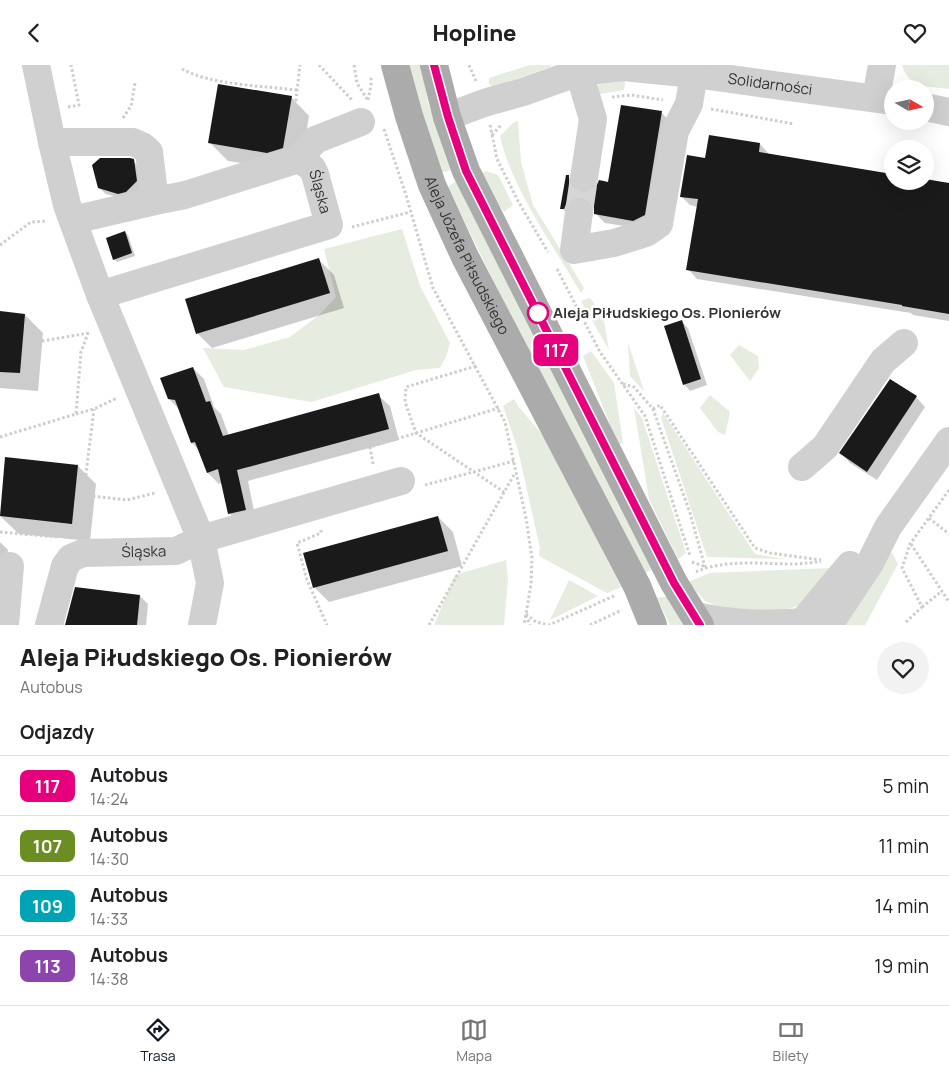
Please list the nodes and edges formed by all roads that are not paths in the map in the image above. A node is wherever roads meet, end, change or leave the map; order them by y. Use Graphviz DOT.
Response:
graph roads {
  1 [pos="36,65"];
  2 [pos="434,65"];
  3 [pos="882,65"];
  4 [pos="383,68"];
  5 [pos="578,72"];
  6 [pos="694,74"];
  7 [pos="884,100"];
  8 [pos="934,109"];
  9 [pos="949,112"];
  10 [pos="371,113"];
  11 [pos="448,117"];
  12 [pos="52,142"];
  13 [pos="299,159"];
  14 [pos="584,178"];
  15 [pos="155,201"];
  16 [pos="579,212"];
  17 [pos="60,221"];
  18 [pos="100,295"];
  19 [pos="904,343"];
  20 [pos="949,441"];
  21 [pos="802,467"];
  22 [pos="401,481"];
  23 [pos="201,539"];
  24 [pos="10,566"];
  25 [pos="697,621"];
  26 [pos="651,623"];
  27 [pos="811,624"];
  28 [pos="6,625"];
  29 [pos="49,625"];
  30 [pos="202,625"];
  1 -- 12 [label="street"];
  2 -- 11 [label="main road"];
  3 -- 7 [label="street"];
  4 -- 26 [label="main road, Aleja Józefa Piłsudskiego"];
  5 -- 6 [label="street, Solidarności"];
  5 -- 11 [label="street, Solidarności"];
  5 -- 14 [label="street"];
  6 -- 7 [label="street, Solidarności"];
  6 -- 16 [label="street"];
  8 -- 9 [label="street"];
  10 -- 13 [label="street"];
  11 -- 25 [label="main road"];
  12 -- 15 [label="street"];
  12 -- 17 [label="street"];
  13 -- 15 [label="street, Śląska"];
  13 -- 18 [label="street, Śląska"];
  15 -- 17 [label="street, Śląska"];
  17 -- 18 [label="street"];
  18 -- 23 [label="street"];
  19 -- 21 [label="street"];
  20 -- 27 [label="street"];
  22 -- 23 [label="street, Śląska"];
  23 -- 29 [label="street, Śląska"];
  23 -- 30 [label="street"];
  24 -- 28 [label="street"];
  25 -- 27 [label="street"];
}
